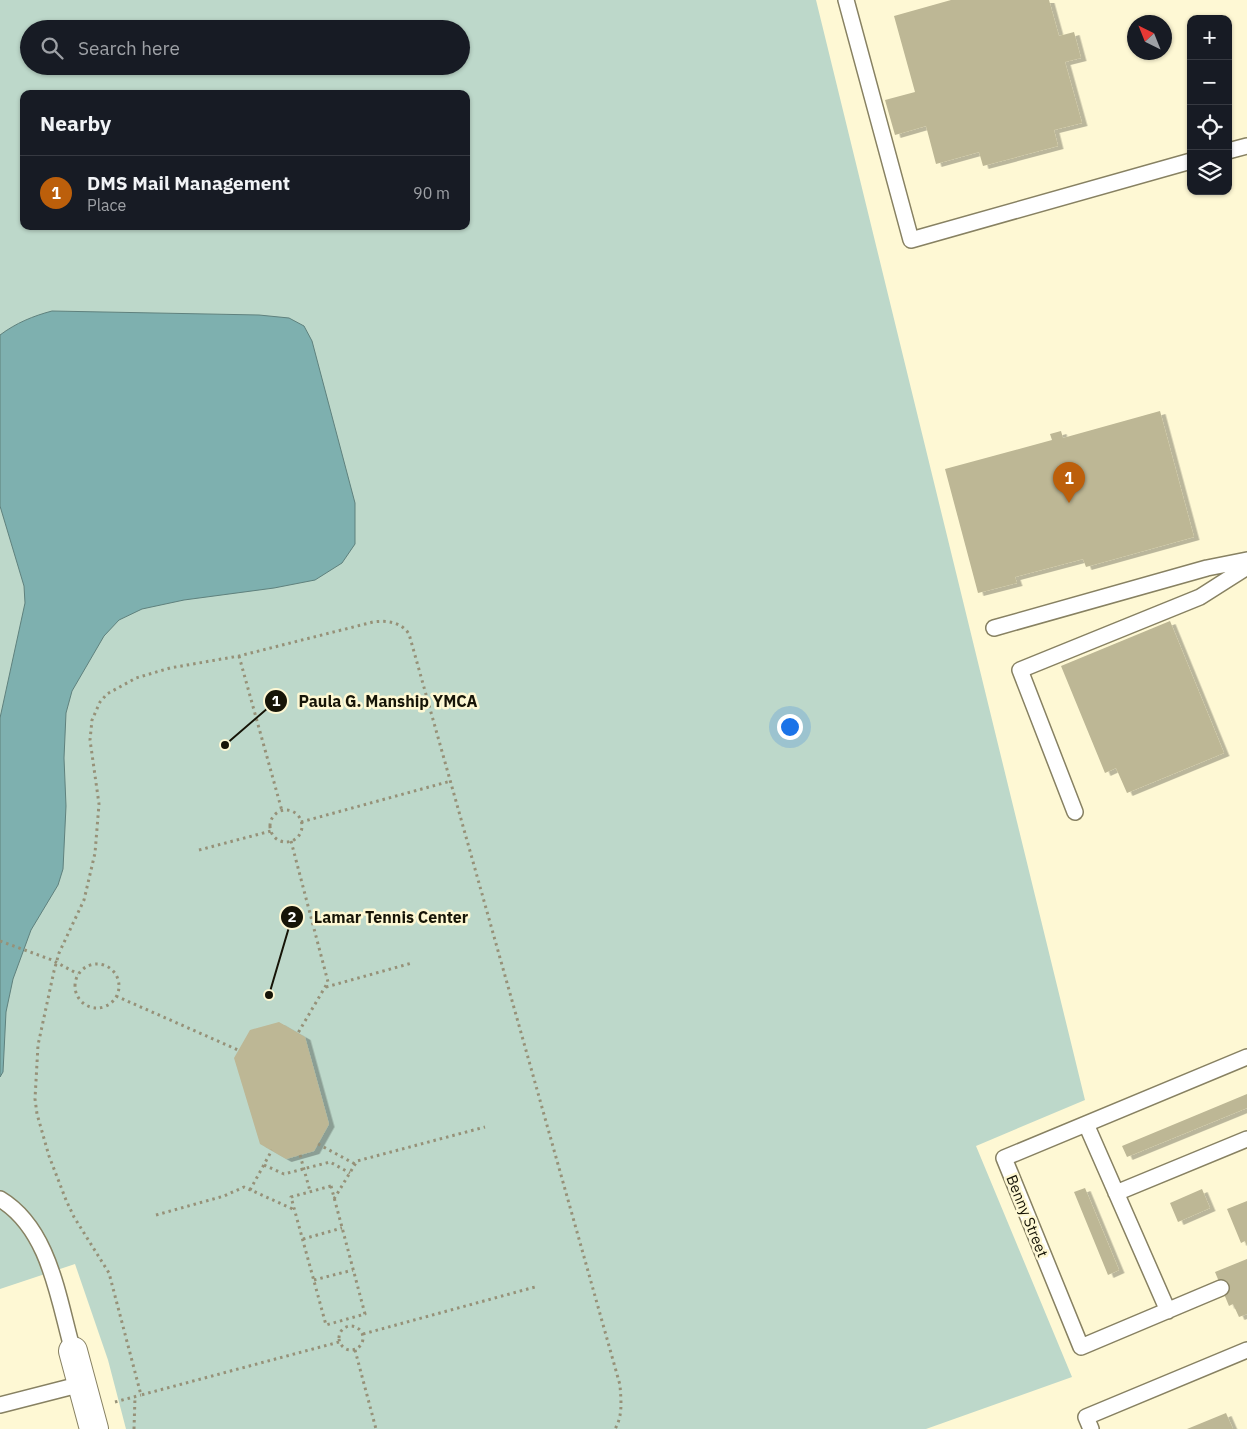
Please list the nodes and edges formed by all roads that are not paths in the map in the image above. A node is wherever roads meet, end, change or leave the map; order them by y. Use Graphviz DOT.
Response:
graph roads {
  1 [pos="846,0"];
  2 [pos="1247,146"];
  3 [pos="1232,150"];
  4 [pos="1187,162"];
  5 [pos="1247,560"];
  6 [pos="1247,567"];
  7 [pos="994,628"];
  8 [pos="1075,812"];
  9 [pos="1247,1057"];
  10 [pos="1086,1124"];
  11 [pos="1247,1139"];
  12 [pos="1116,1193"];
  13 [pos="0,1198"];
  14 [pos="1222,1288"];
  15 [pos="1168,1311"];
  16 [pos="1247,1350"];
  17 [pos="73,1351"];
  18 [pos="82,1384"];
  19 [pos="0,1405"];
  20 [pos="94,1429"];
  21 [pos="1091,1429"];
  1 -- 4 [label="lane"];
  2 -- 3 [label="lane"];
  5 -- 7 [label="lane"];
  6 -- 8 [label="lane"];
  9 -- 10 [label="lane, Benny Street"];
  10 -- 12 [label="lane"];
  10 -- 15 [label="lane, Benny Street"];
  11 -- 12 [label="lane"];
  12 -- 15 [label="lane"];
  13 -- 17 [label="lane"];
  14 -- 15 [label="lane"];
  16 -- 21 [label="lane"];
  17 -- 18 [label="street"];
  18 -- 19 [label="lane"];
  18 -- 20 [label="street"];
}
